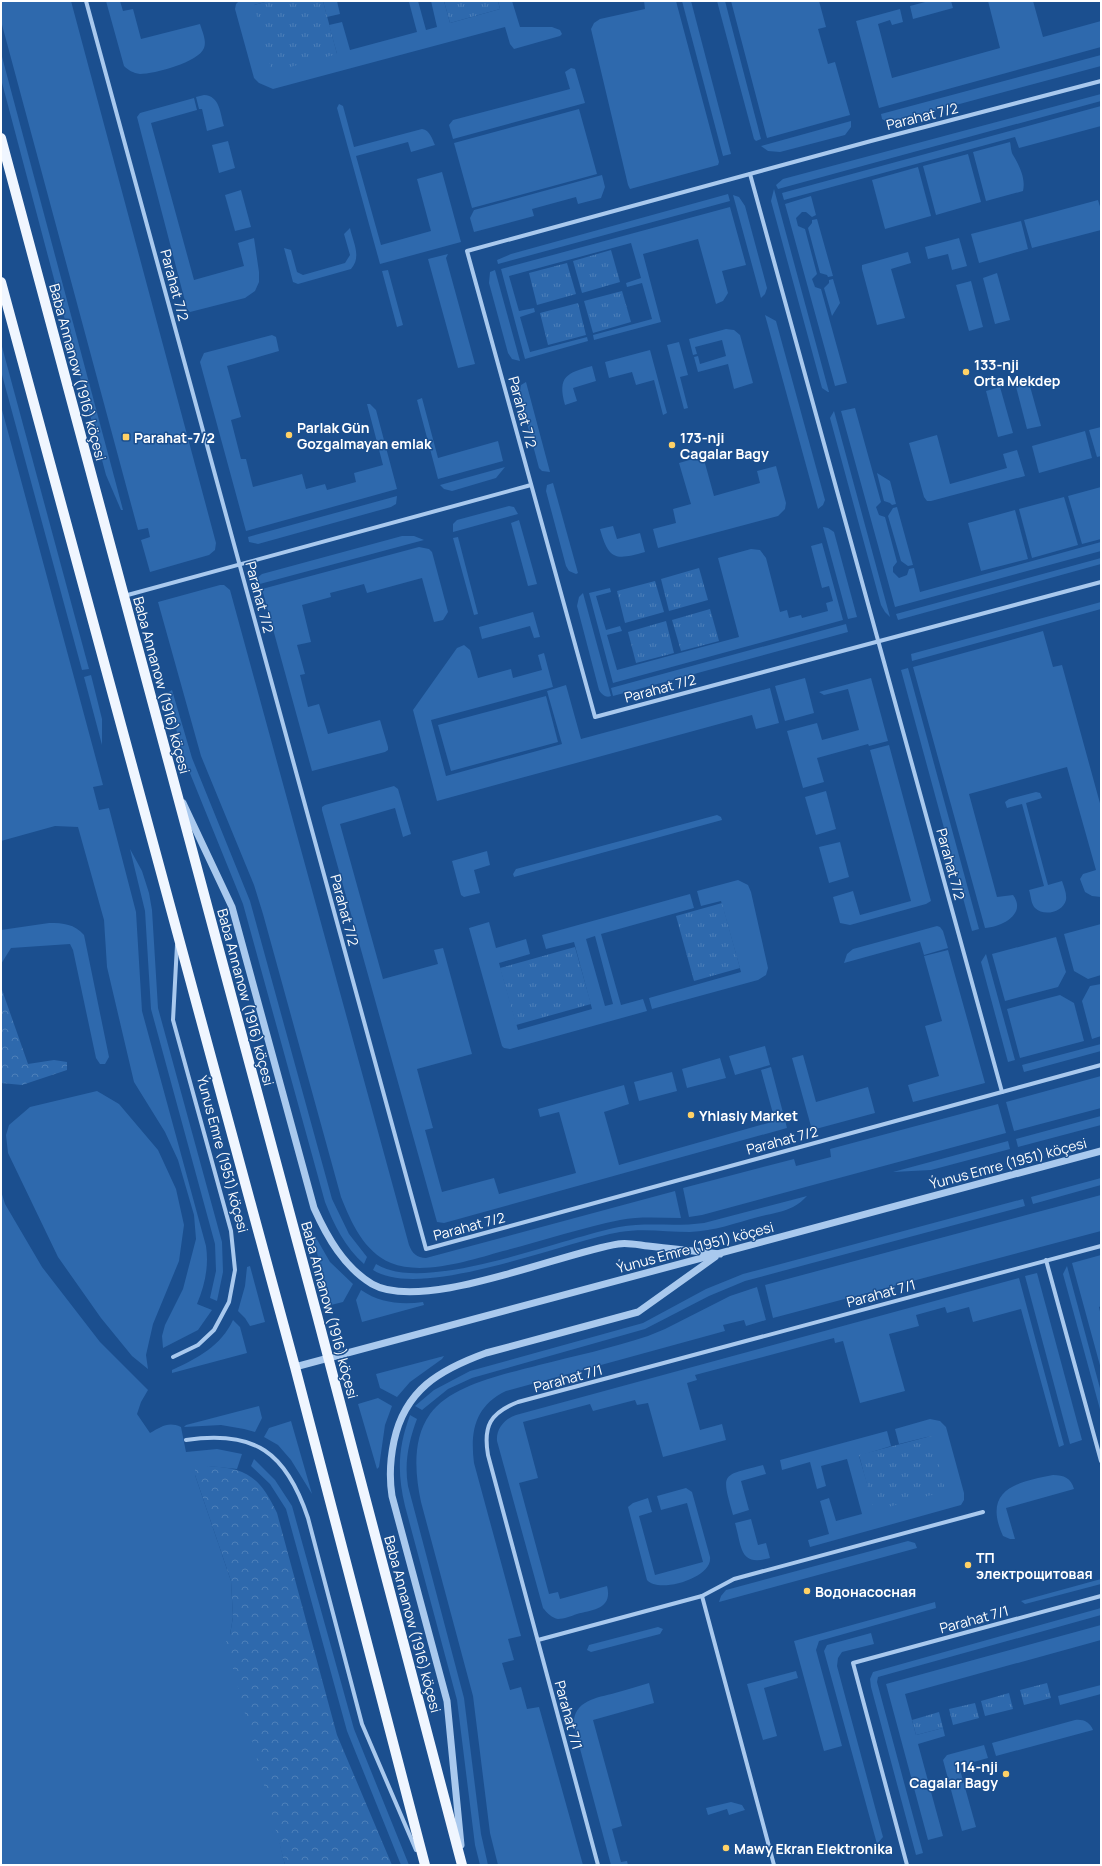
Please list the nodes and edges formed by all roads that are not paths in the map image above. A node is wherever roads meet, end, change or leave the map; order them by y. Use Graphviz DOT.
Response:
graph roads {
  1 [pos="86,1"];
  2 [pos="1101,81"];
  3 [pos="1,138"];
  4 [pos="750,174"];
  5 [pos="1,282"];
  6 [pos="531,485"];
  7 [pos="240,564"];
  8 [pos="1101,582"];
  9 [pos="124,596"];
  10 [pos="878,641"];
  11 [pos="174,782"];
  12 [pos="177,932"];
  13 [pos="1101,1065"];
  14 [pos="1002,1092"];
  15 [pos="1101,1151"];
  16 [pos="1101,1246"];
  17 [pos="720,1254"];
  18 [pos="1046,1260"];
  19 [pos="173,1357"];
  20 [pos="328,1358"];
  21 [pos="295,1366"];
  22 [pos="186,1440"];
  23 [pos="1101,1461"];
  24 [pos="983,1512"];
  25 [pos="702,1596"];
  26 [pos="1101,1596"];
  27 [pos="538,1640"];
  28 [pos="424,1865"];
  29 [pos="462,1865"];
  30 [pos="598,1865"];
  31 [pos="774,1865"];
  32 [pos="907,1865"];
  1 -- 7 [label="street, Parahat 7/2"];
  2 -- 4 [label="street, Parahat 7/2"];
  3 -- 9 [label="main road, Baba Annanow (1916) köçesi"];
  4 -- 6 [label="street, Parahat 7/2"];
  4 -- 10 [label="street, Parahat 7/2"];
  5 -- 12 [label="main road"];
  6 -- 7 [label="street"];
  6 -- 10 [label="street, Parahat 7/2"];
  7 -- 9 [label="street"];
  7 -- 14 [label="street, Parahat 7/2"];
  8 -- 10 [label="street, Parahat 7/2"];
  9 -- 11 [label="main road, Baba Annanow (1916) köçesi"];
  10 -- 14 [label="street, Parahat 7/2"];
  11 -- 17 [label="street"];
  11 -- 20 [label="main road, Baba Annanow (1916) köçesi"];
  12 -- 19 [label="street, Ýunus Emre (1951) köçesi"];
  12 -- 21 [label="main road"];
  13 -- 14 [label="street, Parahat 7/2"];
  15 -- 17 [label="street, Ýunus Emre (1951) köçesi"];
  16 -- 18 [label="street, Parahat 7/1"];
  17 -- 20 [label="street, Ýunus Emre (1951) köçesi"];
  17 -- 29 [label="street"];
  18 -- 23 [label="street"];
  18 -- 27 [label="street, Parahat 7/1"];
  20 -- 21 [label="street, Ýunus Emre (1951) köçesi"];
  20 -- 29 [label="main road, Baba Annanow (1916) köçesi"];
  21 -- 28 [label="main road"];
  22 -- 28 [label="street"];
  24 -- 25 [label="street"];
  25 -- 27 [label="street"];
  25 -- 31 [label="street"];
  26 -- 32 [label="street, Parahat 7/1"];
  27 -- 30 [label="street, Parahat 7/1"];
}
